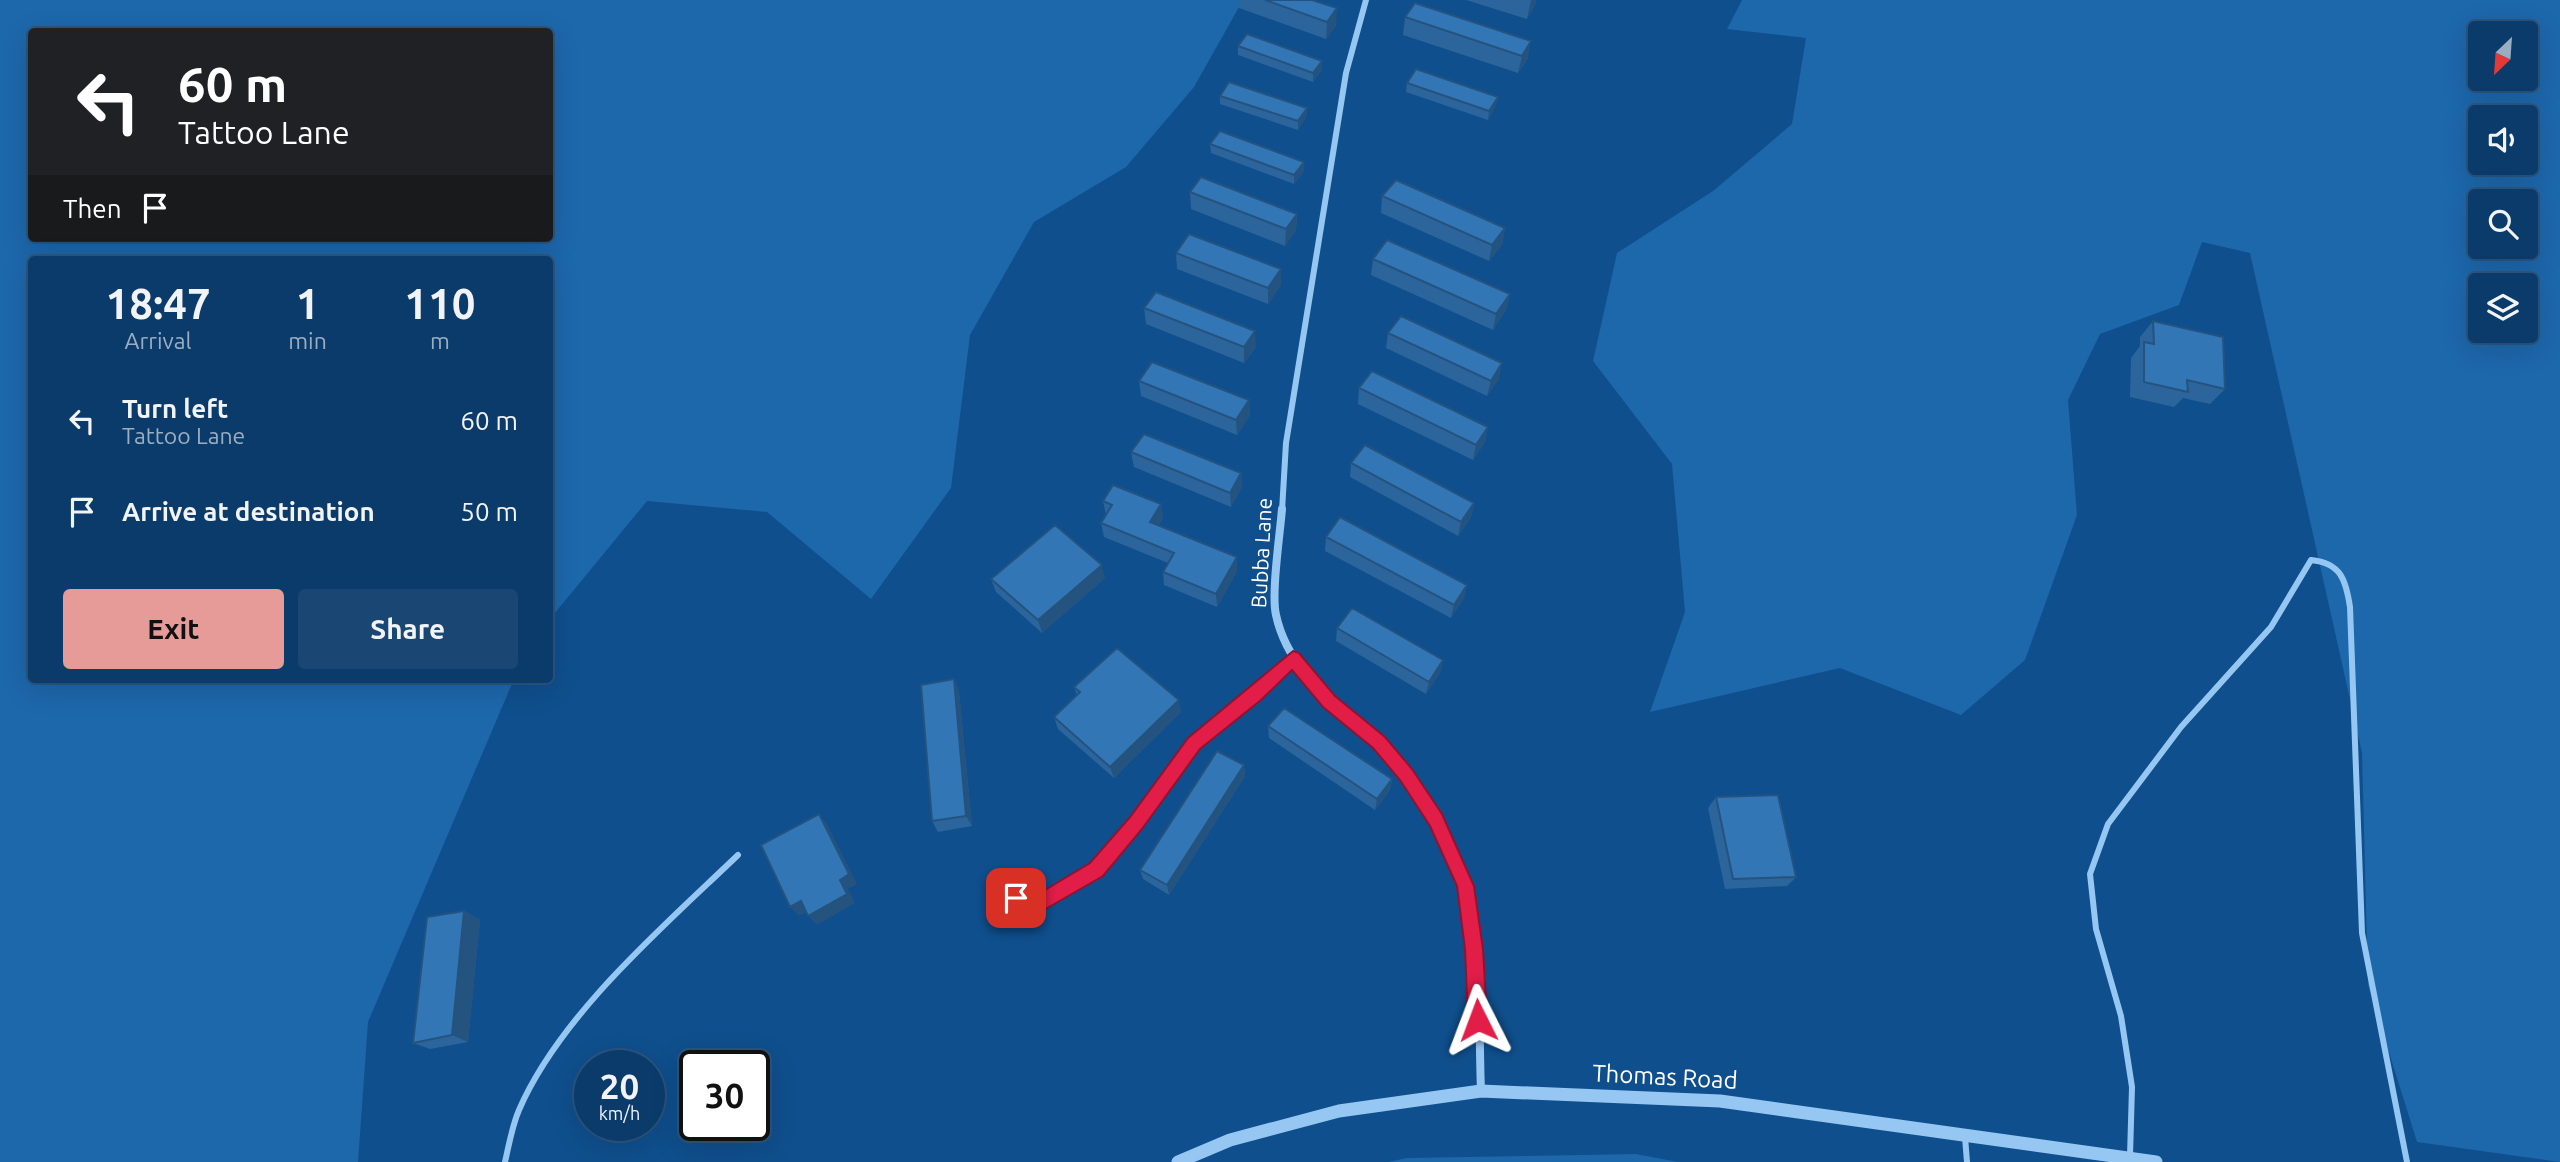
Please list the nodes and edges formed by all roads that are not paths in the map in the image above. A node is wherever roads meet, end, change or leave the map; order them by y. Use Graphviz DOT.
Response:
graph roads {
  1 [pos="1366,0"];
  2 [pos="1293,658"];
  3 [pos="738,855"];
  4 [pos="1016,898"];
  5 [pos="1481,1091"];
  6 [pos="1965,1135"];
  7 [pos="2130,1158"];
  8 [pos="505,1162"];
  9 [pos="1178,1162"];
  10 [pos="1967,1162"];
  11 [pos="2156,1162"];
  12 [pos="2407,1162"];
  1 -- 2 [label="street, Bubba Lane"];
  2 -- 4 [label="street"];
  2 -- 5 [label="street, Bubba Lane"];
  3 -- 8 [label="lane"];
  5 -- 6 [label="street, Thomas Road"];
  5 -- 9 [label="street, Thomas Road"];
  6 -- 7 [label="street, Thomas Road"];
  6 -- 10 [label="lane"];
  7 -- 11 [label="street, Thomas Road"];
  7 -- 12 [label="lane"];
}
